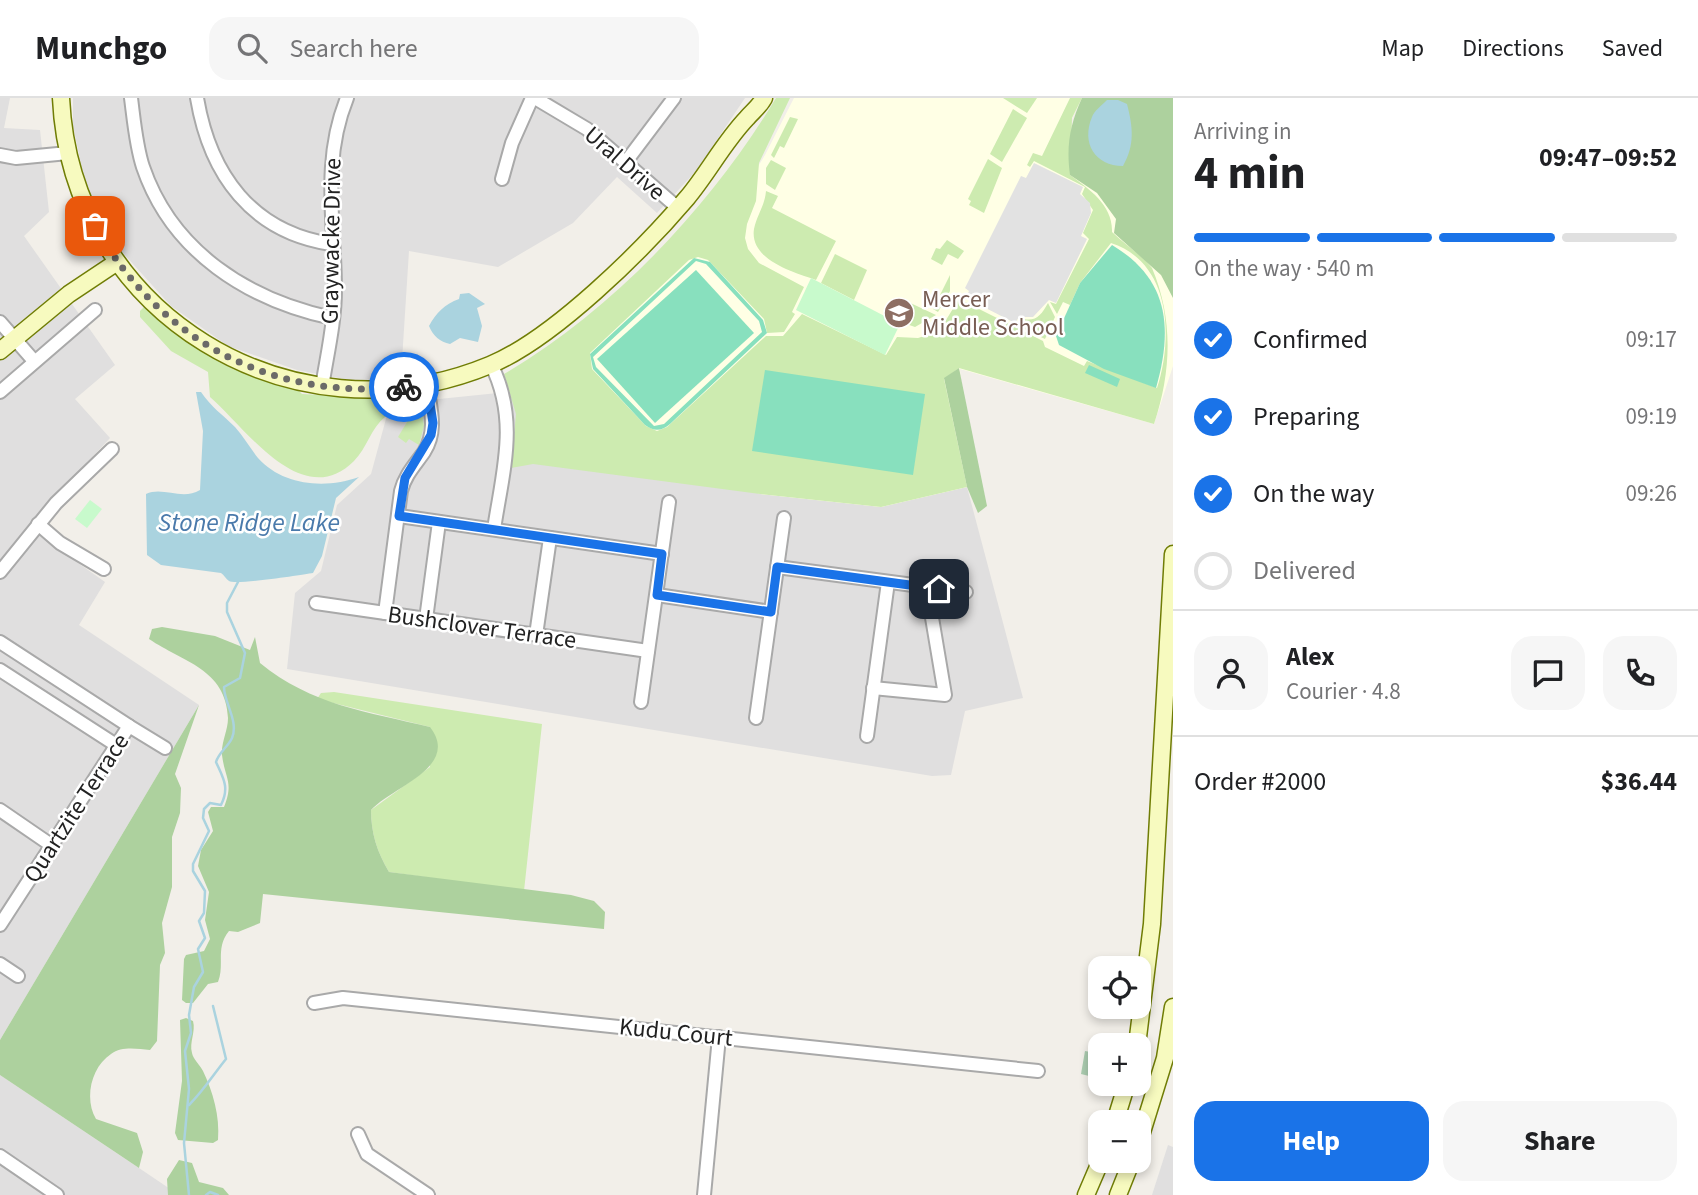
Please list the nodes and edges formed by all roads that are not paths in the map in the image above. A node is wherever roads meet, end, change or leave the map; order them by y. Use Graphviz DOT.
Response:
graph roads {
  1 [pos="61,98"];
  2 [pos="131,98"];
  3 [pos="197,98"];
  4 [pos="348,98"];
  5 [pos="534,98"];
  6 [pos="674,98"];
  7 [pos="753,98"];
  8 [pos="764,98"];
  9 [pos="747,117"];
  10 [pos="68,153"];
  11 [pos="0,155"];
  12 [pos="625,163"];
  13 [pos="502,179"];
  14 [pos="678,208"];
  15 [pos="331,244"];
  16 [pos="117,262"];
  17 [pos="95,310"];
  18 [pos="332,318"];
  19 [pos="0,322"];
  20 [pos="16,337"];
  21 [pos="0,351"];
  22 [pos="34,361"];
  23 [pos="491,364"];
  24 [pos="427,385"];
  25 [pos="322,387"];
  26 [pos="0,392"];
  27 [pos="112,449"];
  28 [pos="669,502"];
  29 [pos="399,516"];
  30 [pos="784,518"];
  31 [pos="439,522"];
  32 [pos="38,524"];
  33 [pos="494,529"];
  34 [pos="550,538"];
  35 [pos="662,554"];
  36 [pos="1173,554"];
  37 [pos="777,567"];
  38 [pos="104,569"];
  39 [pos="0,572"];
  40 [pos="888,582"];
  41 [pos="927,588"];
  42 [pos="965,592"];
  43 [pos="657,595"];
  44 [pos="316,603"];
  45 [pos="771,612"];
  46 [pos="385,613"];
  47 [pos="426,619"];
  48 [pos="536,635"];
  49 [pos="0,642"];
  50 [pos="648,651"];
  51 [pos="0,670"];
  52 [pos="873,688"];
  53 [pos="641,702"];
  54 [pos="756,718"];
  55 [pos="129,726"];
  56 [pos="867,736"];
  57 [pos="116,745"];
  58 [pos="165,748"];
  59 [pos="0,810"];
  60 [pos="51,845"];
  61 [pos="0,925"];
  62 [pos="0,964"];
  63 [pos="18,976"];
  64 [pos="313,1003"];
  65 [pos="1173,1007"];
  66 [pos="1138,1033"];
  67 [pos="719,1037"];
  68 [pos="1038,1071"];
  69 [pos="1149,1110"];
  70 [pos="358,1134"];
  71 [pos="0,1156"];
  72 [pos="1095,1173"];
  73 [pos="1127,1173"];
  74 [pos="57,1195"];
  75 [pos="428,1195"];
  76 [pos="704,1195"];
  77 [pos="1086,1195"];
  78 [pos="1118,1195"];
  1 -- 10 [label="street"];
  2 -- 18 [label="street"];
  3 -- 15 [label="street"];
  4 -- 15 [label="street, Graywacke Drive"];
  5 -- 12 [label="street, Ural Drive"];
  5 -- 13 [label="street"];
  6 -- 12 [label="street"];
  7 -- 9 [label="street"];
  8 -- 9 [label="street"];
  9 -- 14 [label="street"];
  10 -- 11 [label="street"];
  10 -- 16 [label="street"];
  12 -- 14 [label="street, Ural Drive"];
  14 -- 23 [label="street"];
  15 -- 18 [label="street, Graywacke Drive"];
  16 -- 20 [label="street"];
  16 -- 25 [label="street"];
  17 -- 22 [label="street"];
  18 -- 25 [label="street, Graywacke Drive"];
  19 -- 20 [label="street"];
  20 -- 21 [label="street"];
  20 -- 22 [label="street"];
  22 -- 26 [label="street"];
  23 -- 24 [label="street"];
  23 -- 33 [label="street"];
  24 -- 25 [label="street"];
  24 -- 29 [label="street"];
  27 -- 32 [label="street"];
  28 -- 35 [label="street"];
  29 -- 31 [label="street"];
  29 -- 46 [label="street"];
  30 -- 37 [label="street"];
  31 -- 33 [label="street"];
  31 -- 47 [label="street"];
  32 -- 38 [label="street"];
  32 -- 39 [label="street"];
  33 -- 34 [label="street"];
  34 -- 35 [label="street"];
  34 -- 48 [label="street"];
  35 -- 43 [label="street"];
  36 -- 66 [label="street"];
  37 -- 40 [label="street"];
  37 -- 45 [label="street"];
  40 -- 41 [label="street"];
  40 -- 52 [label="street"];
  41 -- 42 [label="street"];
  41 -- 52 [label="street"];
  43 -- 45 [label="street"];
  43 -- 50 [label="street"];
  44 -- 46 [label="street, Bushclover Terrace"];
  45 -- 54 [label="street"];
  46 -- 47 [label="street, Bushclover Terrace"];
  47 -- 48 [label="street, Bushclover Terrace"];
  48 -- 50 [label="street, Bushclover Terrace"];
  49 -- 55 [label="street"];
  50 -- 53 [label="street"];
  51 -- 57 [label="street"];
  52 -- 56 [label="street"];
  55 -- 57 [label="street, Quartzite Terrace"];
  55 -- 58 [label="street, Quartzite Terrace"];
  57 -- 60 [label="street, Quartzite Terrace"];
  59 -- 60 [label="street"];
  60 -- 61 [label="street, Quartzite Terrace"];
  62 -- 63 [label="street"];
  64 -- 67 [label="street, Kudu Court"];
  65 -- 69 [label="street"];
  67 -- 68 [label="street, Kudu Court"];
  67 -- 76 [label="street"];
  70 -- 75 [label="street"];
  71 -- 74 [label="street"];
  72 -- 77 [label="street"];
  73 -- 78 [label="street"];
}
